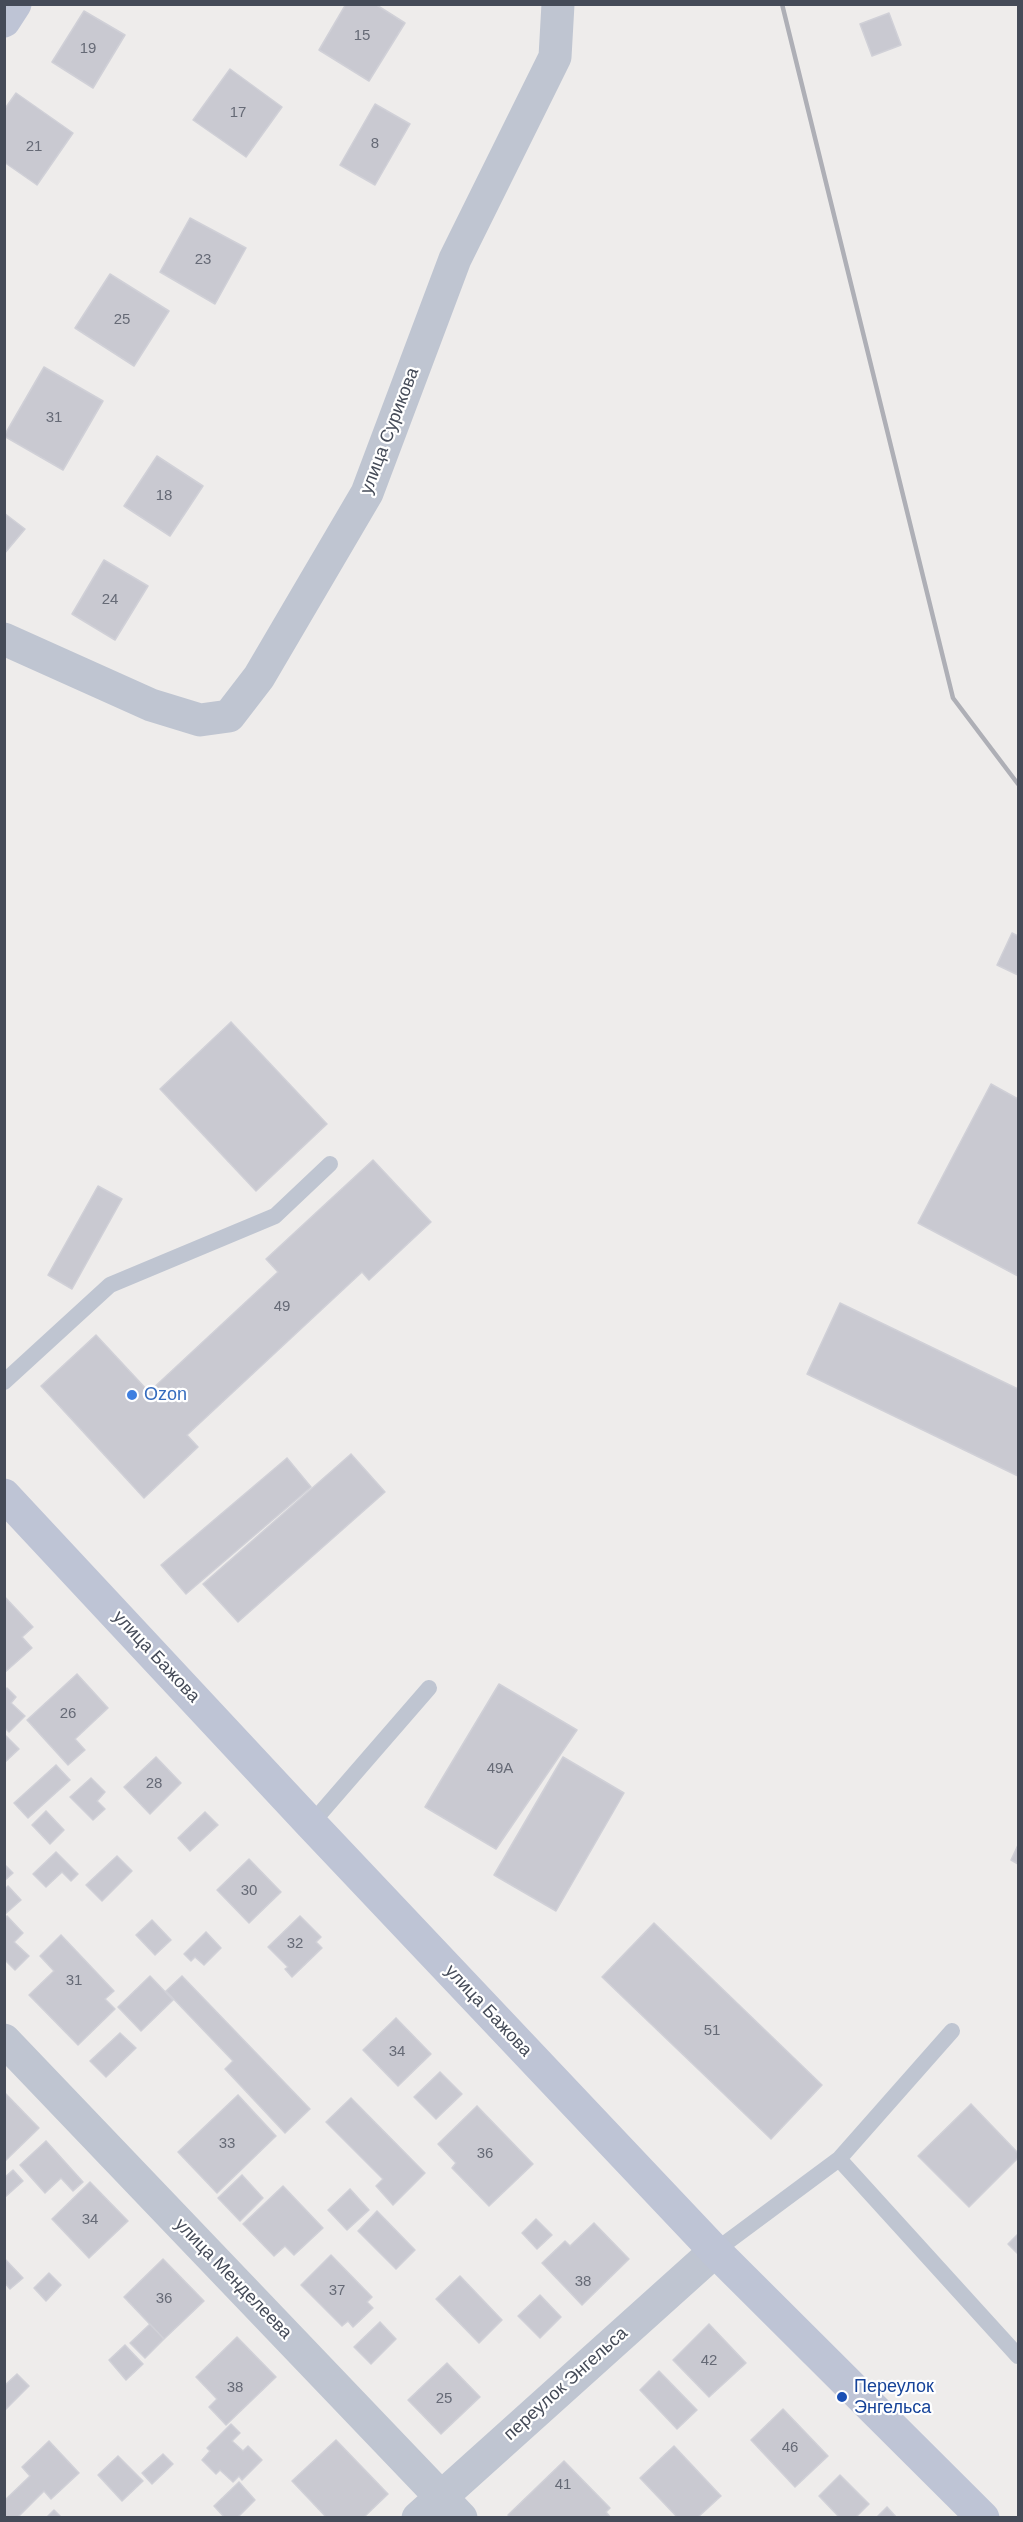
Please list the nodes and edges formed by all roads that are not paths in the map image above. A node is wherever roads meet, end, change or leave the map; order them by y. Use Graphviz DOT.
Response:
graph roads {
  1 [pos="15,4"];
  2 [pos="558,4"];
  3 [pos="4,21"];
  4 [pos="4,639"];
  5 [pos="330,1164"];
  6 [pos="4,1382"];
  7 [pos="4,1495"];
  8 [pos="429,1688"];
  9 [pos="311,1824"];
  10 [pos="952,2031"];
  11 [pos="4,2040"];
  12 [pos="839,2159"];
  13 [pos="715,2251"];
  14 [pos="1018,2356"];
  15 [pos="440,2510"];
  16 [pos="983,2517"];
  1 -- 3 [label="main road"];
  2 -- 4 [label="street, улица Сурикова"];
  5 -- 6 [label="lane"];
  7 -- 9 [label="main road, улица Бажова"];
  8 -- 9 [label="lane"];
  9 -- 13 [label="main road, улица Бажова"];
  10 -- 12 [label="lane"];
  11 -- 15 [label="street, улица Менделеева"];
  12 -- 13 [label="lane"];
  12 -- 14 [label="lane"];
  13 -- 15 [label="street, переулок Энгельса"];
  13 -- 16 [label="main road, улица Бажова"];
}
